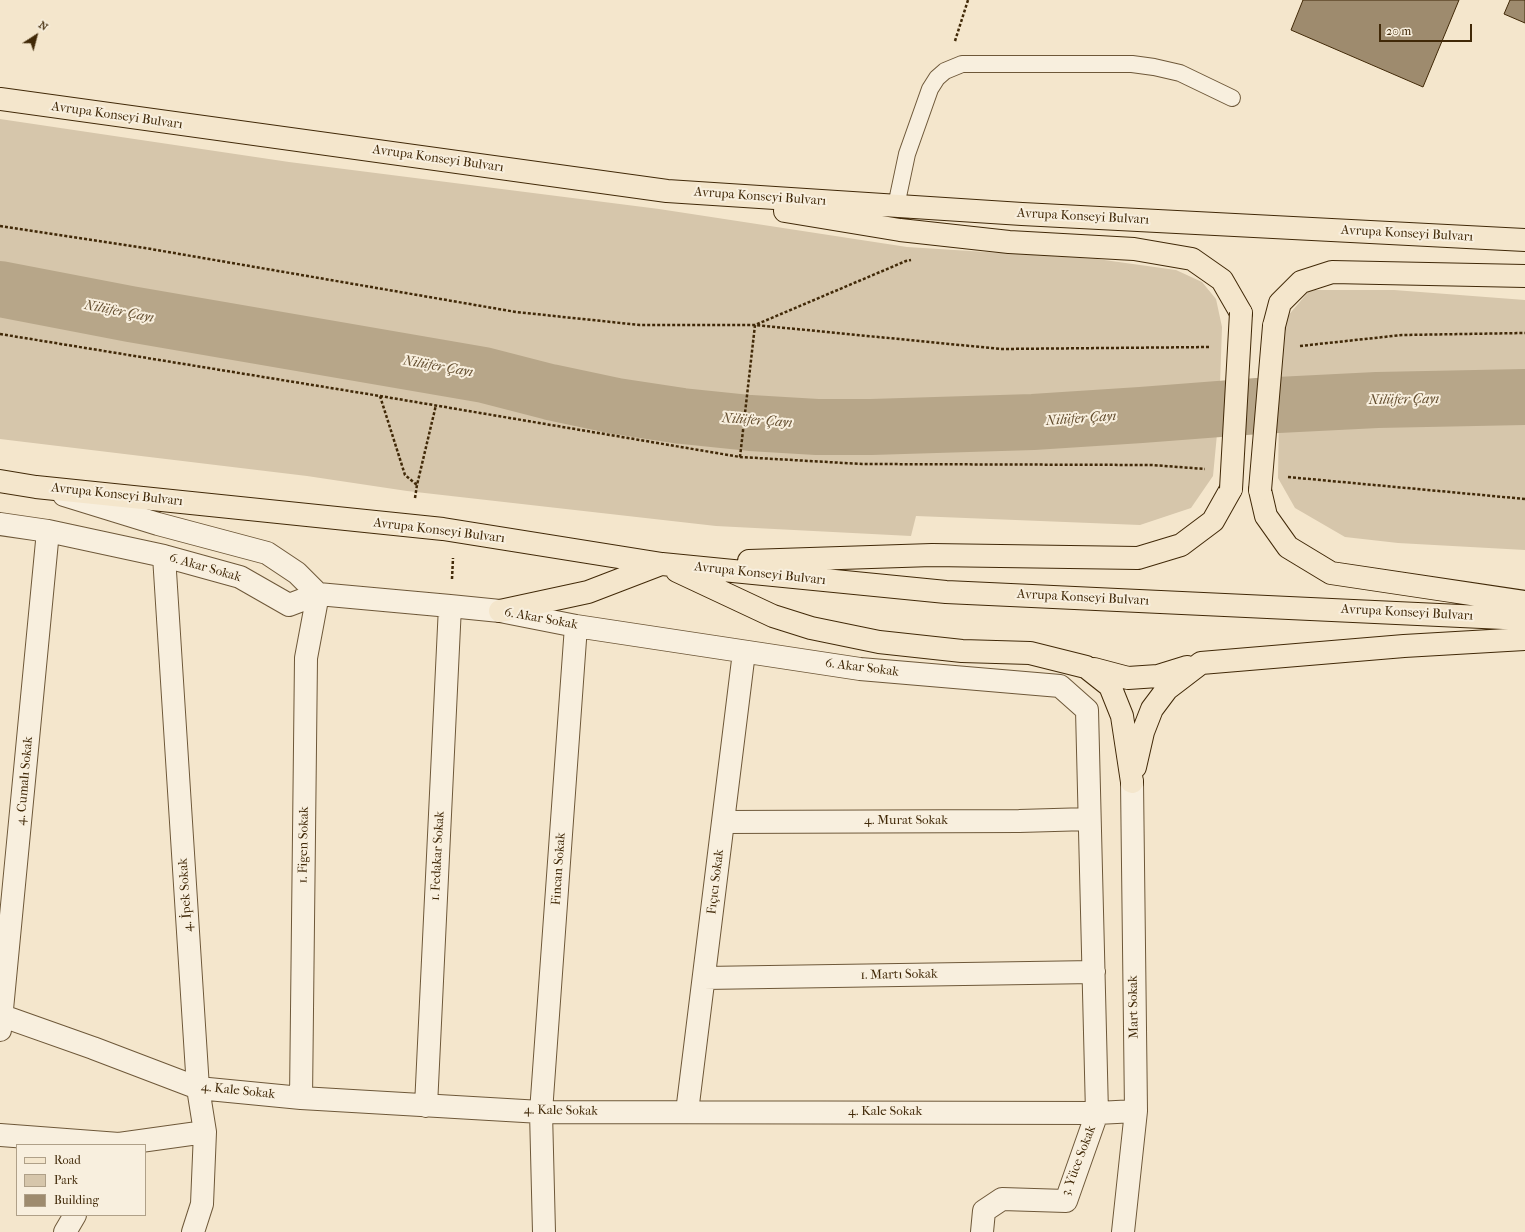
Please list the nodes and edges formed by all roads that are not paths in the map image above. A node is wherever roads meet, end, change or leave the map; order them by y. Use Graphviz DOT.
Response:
graph roads {
  1 [pos="1232,98"];
  2 [pos="0,100"];
  3 [pos="668,191"];
  4 [pos="896,206"];
  5 [pos="1525,240"];
  6 [pos="1525,276"];
  7 [pos="0,481"];
  8 [pos="36,487"];
  9 [pos="0,524"];
  10 [pos="48,531"];
  11 [pos="164,556"];
  12 [pos="662,564"];
  13 [pos="318,594"];
  14 [pos="1525,602"];
  15 [pos="450,606"];
  16 [pos="500,612"];
  17 [pos="1525,618"];
  18 [pos="576,626"];
  19 [pos="1525,639"];
  20 [pos="744,652"];
  21 [pos="1201,663"];
  22 [pos="1086,667"];
  23 [pos="1132,782"];
  24 [pos="1090,819"];
  25 [pos="723,822"];
  26 [pos="1094,972"];
  27 [pos="704,978"];
  28 [pos="1,1021"];
  29 [pos="198,1088"];
  30 [pos="301,1098"];
  31 [pos="426,1106"];
  32 [pos="1136,1111"];
  33 [pos="541,1112"];
  34 [pos="687,1112"];
  35 [pos="1097,1113"];
  36 [pos="205,1132"];
  37 [pos="0,1135"];
  38 [pos="118,1144"];
  39 [pos="75,1216"];
  40 [pos="65,1232"];
  41 [pos="193,1232"];
  42 [pos="544,1232"];
  43 [pos="982,1232"];
  44 [pos="1123,1232"];
  1 -- 4 [label="lane"];
  2 -- 3 [label="main road, Avrupa Konseyi Bulvarı"];
  3 -- 4 [label="main road, Avrupa Konseyi Bulvarı"];
  3 -- 12 [label="main road, bridge"];
  4 -- 5 [label="main road, Avrupa Konseyi Bulvarı"];
  6 -- 14 [label="main road, bridge"];
  7 -- 8 [label="main road, Avrupa Konseyi Bulvarı"];
  8 -- 12 [label="main road, Avrupa Konseyi Bulvarı"];
  8 -- 13 [label="street"];
  9 -- 10 [label="street, 6. Akar Sokak"];
  10 -- 11 [label="street, 6. Akar Sokak"];
  10 -- 28 [label="street, 4. Cumalı Sokak"];
  11 -- 13 [label="street, 6. Akar Sokak"];
  11 -- 29 [label="street, 4. İpek Sokak"];
  12 -- 16 [label="main road"];
  12 -- 17 [label="main road, Avrupa Konseyi Bulvarı"];
  12 -- 22 [label="main road"];
  13 -- 15 [label="street, 6. Akar Sokak"];
  13 -- 30 [label="street, 1. Figen Sokak"];
  15 -- 16 [label="street, 6. Akar Sokak"];
  15 -- 31 [label="street, 1. Fedakar Sokak"];
  16 -- 18 [label="street, 6. Akar Sokak"];
  18 -- 20 [label="street, 6. Akar Sokak"];
  18 -- 33 [label="street, Fincan Sokak"];
  19 -- 21 [label="main road"];
  20 -- 24 [label="street, 6. Akar Sokak"];
  20 -- 25 [label="street, Fıçıcı Sokak"];
  21 -- 22 [label="main road"];
  21 -- 23 [label="main road"];
  22 -- 23 [label="main road"];
  23 -- 32 [label="street, Mart Sokak"];
  24 -- 25 [label="street, 4. Murat Sokak"];
  24 -- 26 [label="street"];
  25 -- 27 [label="street, Fıçıcı Sokak"];
  26 -- 27 [label="street, 1. Martı Sokak"];
  26 -- 35 [label="street"];
  27 -- 34 [label="street, Fıçıcı Sokak"];
  28 -- 29 [label="street, 4. Kale Sokak"];
  29 -- 30 [label="street, 4. Kale Sokak"];
  29 -- 36 [label="street, 4. İpek Sokak"];
  30 -- 31 [label="street, 4. Kale Sokak"];
  31 -- 33 [label="street, 4. Kale Sokak"];
  32 -- 35 [label="street, 4. Kale Sokak"];
  32 -- 44 [label="street, Mart Sokak"];
  33 -- 34 [label="street, 4. Kale Sokak"];
  33 -- 42 [label="street, Fincan Sokak"];
  34 -- 35 [label="street, 4. Kale Sokak"];
  35 -- 43 [label="street, 3. Yüce Sokak"];
  36 -- 38 [label="street"];
  36 -- 41 [label="street, 4. İpek Sokak"];
  37 -- 38 [label="street"];
  39 -- 40 [label="street"];
}
